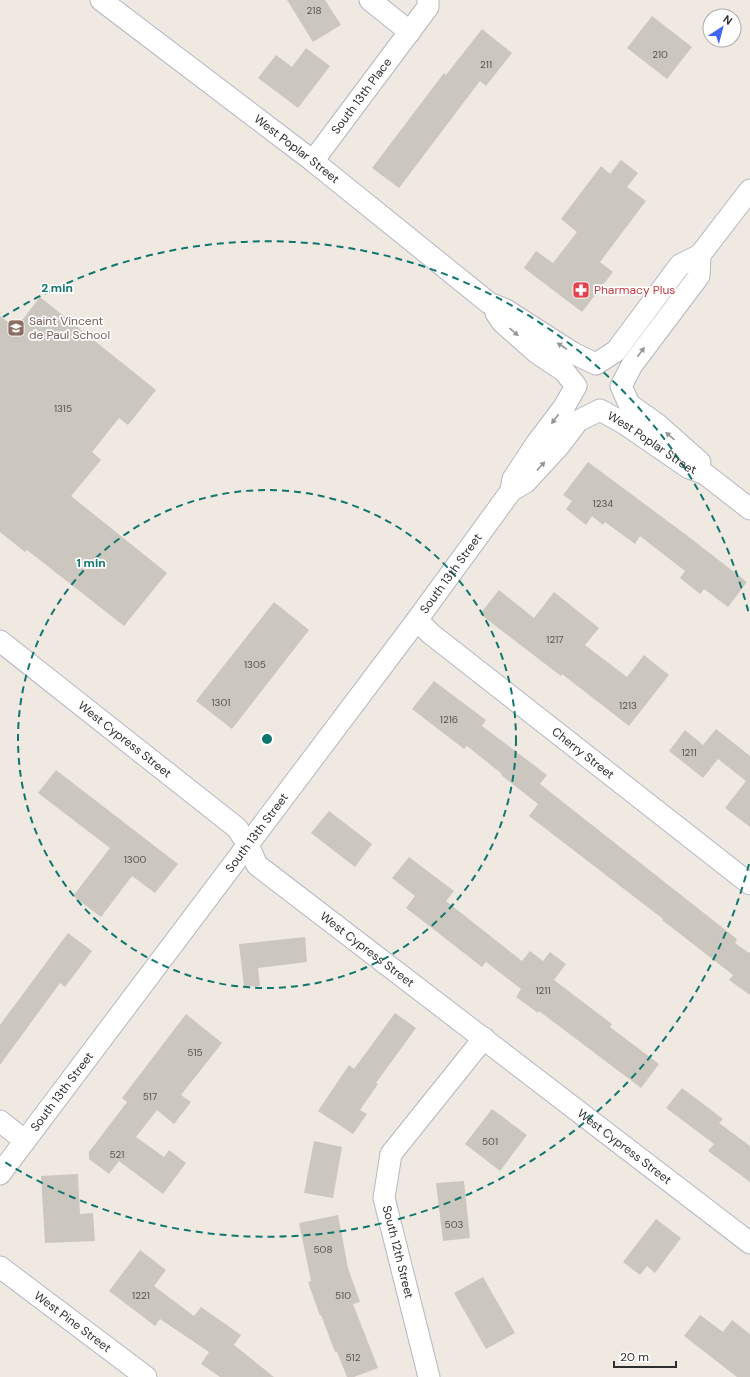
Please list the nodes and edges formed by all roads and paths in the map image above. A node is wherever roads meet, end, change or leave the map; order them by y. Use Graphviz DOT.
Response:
graph roads {
  1 [pos="101,0"];
  2 [pos="370,0"];
  3 [pos="428,0"];
  4 [pos="410,32"];
  5 [pos="313,161"];
  6 [pos="750,190"];
  7 [pos="700,255"];
  8 [pos="489,303"];
  9 [pos="596,364"];
  10 [pos="576,386"];
  11 [pos="622,386"];
  12 [pos="600,410"];
  13 [pos="705,474"];
  14 [pos="511,491"];
  15 [pos="750,509"];
  16 [pos="417,620"];
  17 [pos="0,641"];
  18 [pos="248,845"];
  19 [pos="750,884"];
  20 [pos="484,1038"];
  21 [pos="0,1121"];
  22 [pos="25,1141"];
  23 [pos="0,1174"];
  24 [pos="750,1242"];
  25 [pos="0,1267"];
  26 [pos="146,1377"];
  27 [pos="429,1377"];
  1 -- 5 [label="street, West Poplar Street"];
  2 -- 4 [label="street"];
  3 -- 4 [label="street, South 13th Place"];
  4 -- 5 [label="street, South 13th Place"];
  5 -- 8 [label="street, West Poplar Street"];
  6 -- 7 [label="street"];
  7 -- 9 [label="street"];
  11 -- 7 [label="street, one-way"];
  9 -- 8 [label="street, West Poplar Street, one-way"];
  8 -- 10 [label="street, West Poplar Street, one-way"];
  9 -- 10 [label="street"];
  9 -- 11 [label="street"];
  10 -- 12 [label="street"];
  10 -- 14 [label="street, South 13th Street, one-way"];
  11 -- 12 [label="street"];
  13 -- 11 [label="street, West Poplar Street, one-way"];
  12 -- 13 [label="street, West Poplar Street"];
  14 -- 12 [label="street, South 13th Street, one-way"];
  13 -- 15 [label="street, West Poplar Street"];
  14 -- 16 [label="street, South 13th Street"];
  16 -- 18 [label="street, South 13th Street"];
  16 -- 19 [label="street, Cherry Street"];
  17 -- 18 [label="street, West Cypress Street"];
  18 -- 20 [label="street, West Cypress Street"];
  18 -- 22 [label="street, South 13th Street"];
  20 -- 24 [label="street, West Cypress Street"];
  20 -- 27 [label="street, South 12th Street"];
  21 -- 22 [label="street"];
  22 -- 23 [label="street, South 13th Street"];
  25 -- 26 [label="street, West Pine Street"];
}
